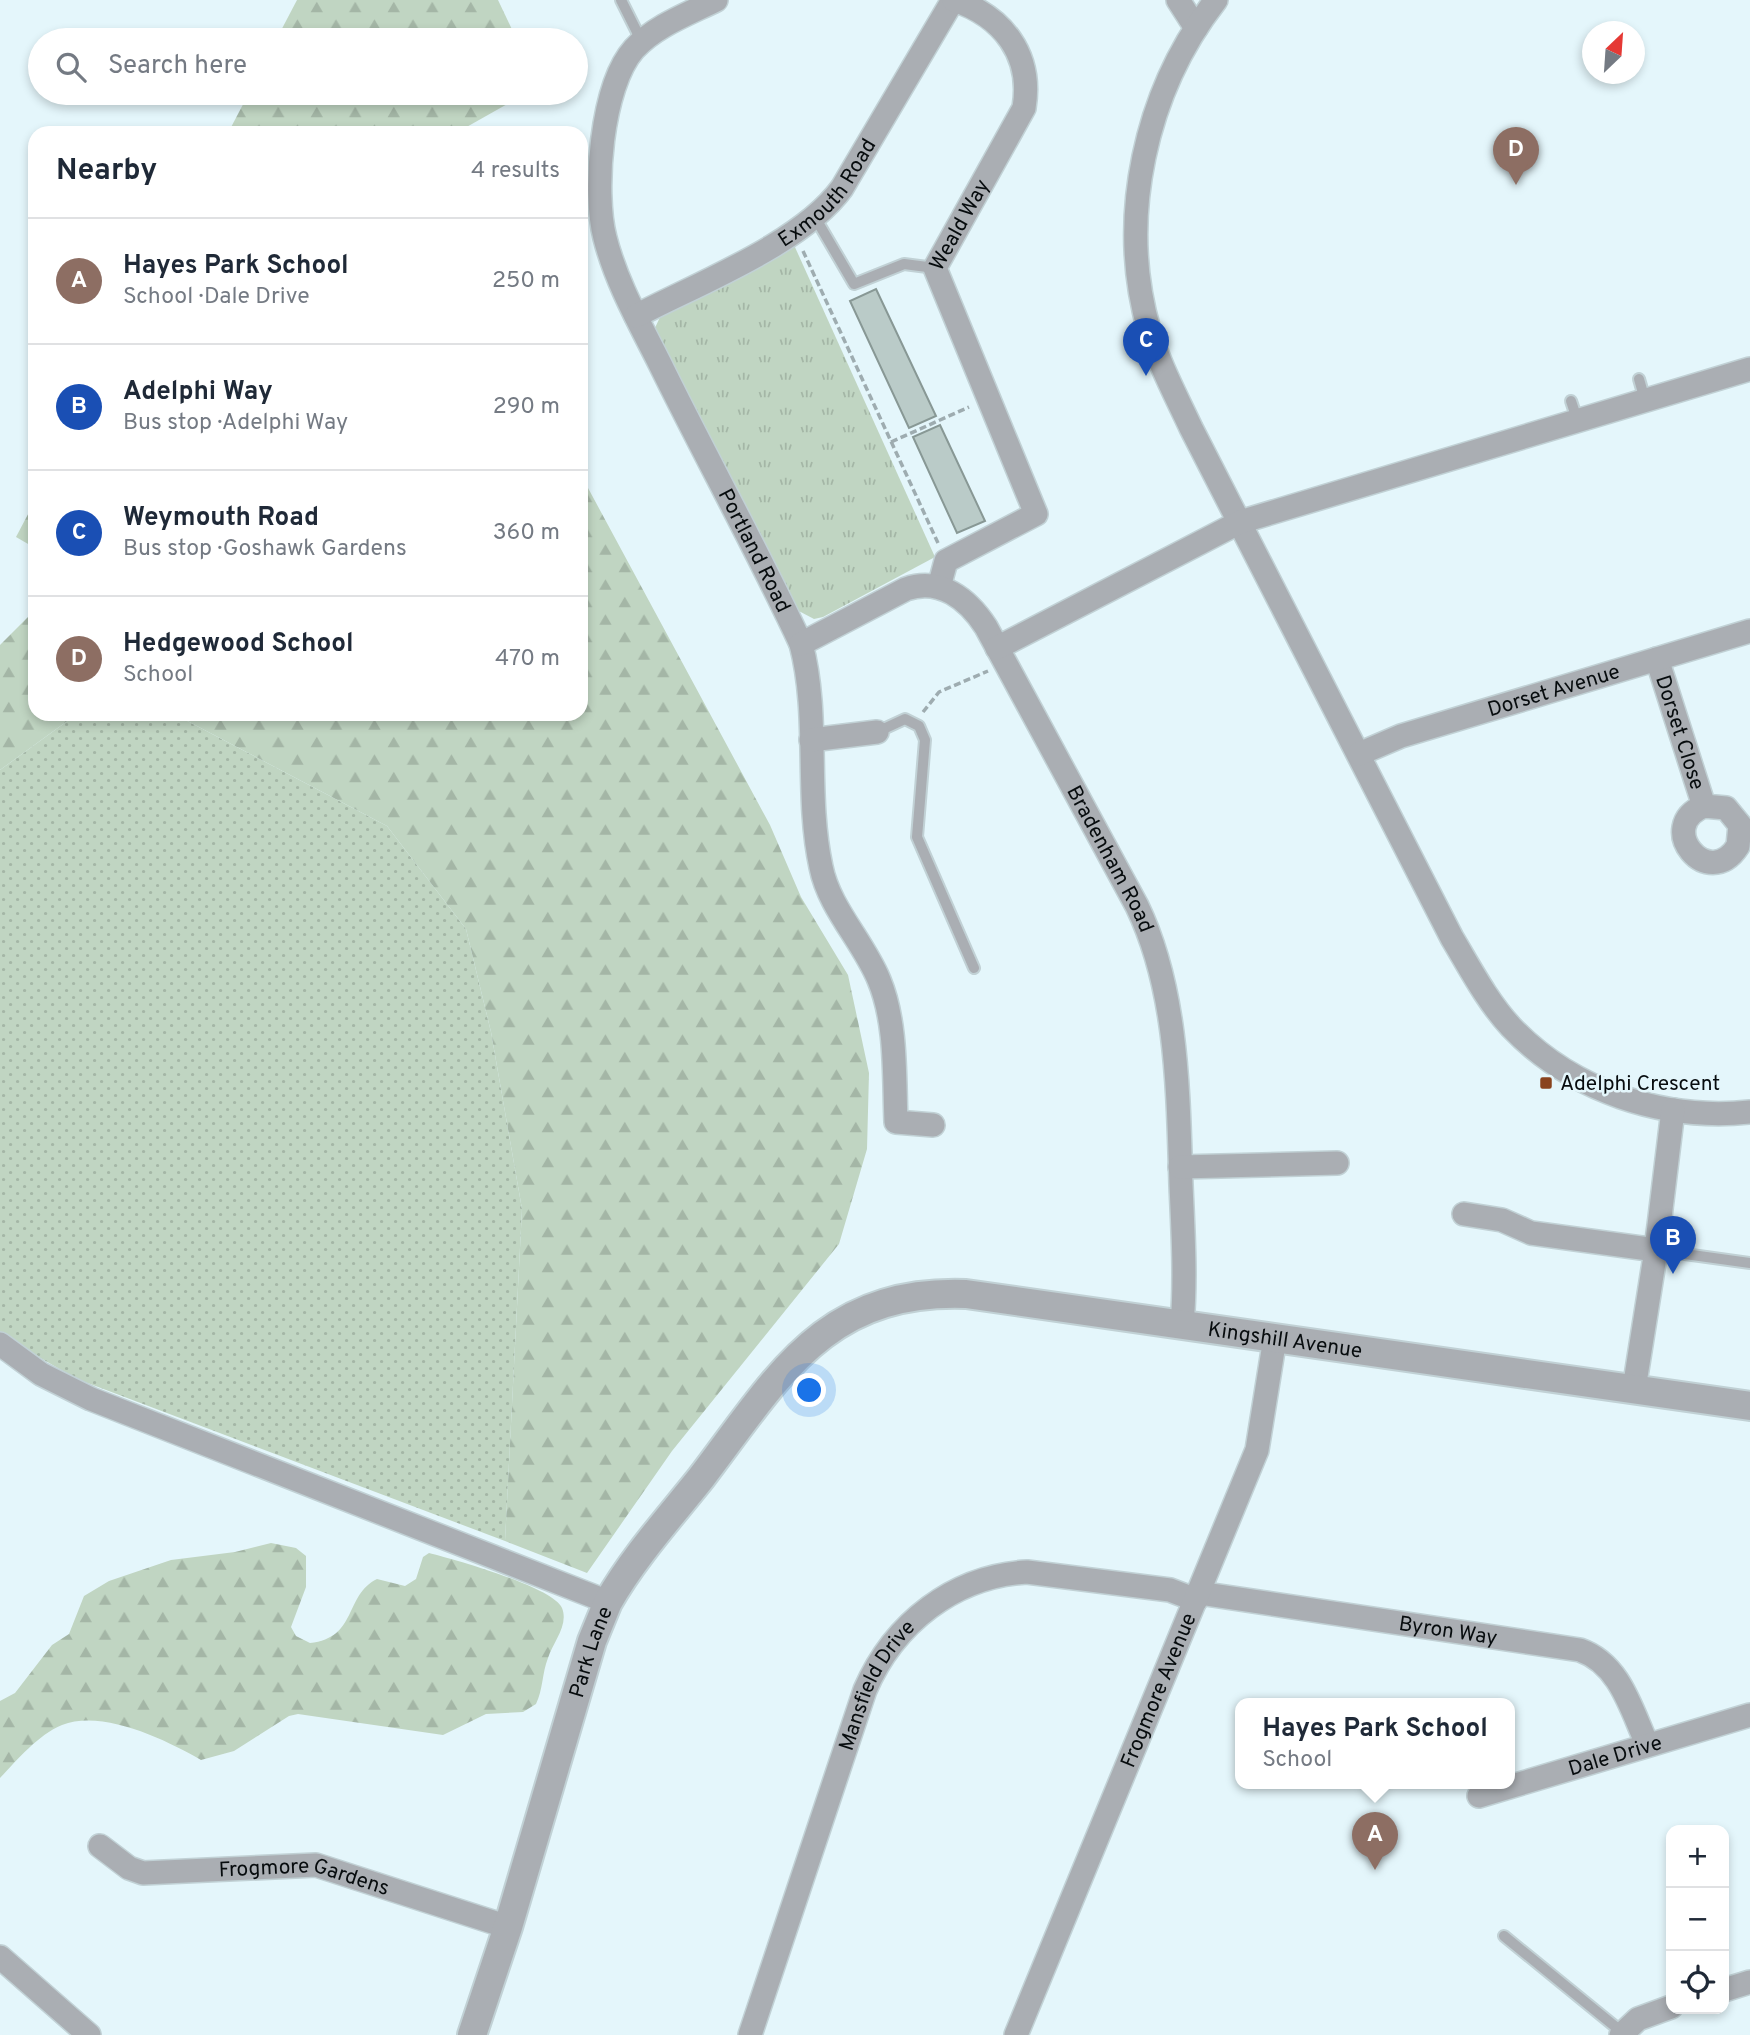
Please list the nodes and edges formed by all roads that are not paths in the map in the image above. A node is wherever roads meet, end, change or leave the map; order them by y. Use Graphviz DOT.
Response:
graph roads {
  1 [pos="621,0"];
  2 [pos="716,0"];
  3 [pos="953,0"];
  4 [pos="1178,0"];
  5 [pos="1216,0"];
  6 [pos="1196,28"];
  7 [pos="642,42"];
  8 [pos="816,219"];
  9 [pos="935,268"];
  10 [pos="636,316"];
  11 [pos="1750,369"];
  12 [pos="1240,522"];
  13 [pos="939,587"];
  14 [pos="1750,631"];
  15 [pos="801,644"];
  16 [pos="1002,655"];
  17 [pos="1657,659"];
  18 [pos="877,732"];
  19 [pos="811,740"];
  20 [pos="1359,754"];
  21 [pos="1704,806"];
  22 [pos="974,968"];
  23 [pos="1674,1110"];
  24 [pos="1750,1112"];
  25 [pos="933,1125"];
  26 [pos="1337,1163"];
  27 [pos="1181,1167"];
  28 [pos="1464,1214"];
  29 [pos="1656,1250"];
  30 [pos="1750,1263"];
  31 [pos="1182,1325"];
  32 [pos="826,1331"];
  33 [pos="1275,1338"];
  34 [pos="0,1344"];
  35 [pos="1634,1389"];
  36 [pos="1750,1406"];
  37 [pos="1197,1596"];
  38 [pos="608,1602"];
  39 [pos="1750,1715"];
  40 [pos="1647,1744"];
  41 [pos="1515,1785"];
  42 [pos="1502,1789"];
  43 [pos="1479,1796"];
  44 [pos="100,1846"];
  45 [pos="508,1927"];
  46 [pos="1504,1936"];
  47 [pos="1,1961"];
  48 [pos="1750,1982"];
  49 [pos="1729,1988"];
  50 [pos="1666,2009"];
  51 [pos="1622,2034"];
  52 [pos="89,2035"];
  53 [pos="472,2035"];
  54 [pos="750,2035"];
  55 [pos="1016,2035"];
  1 -- 7 [label="lane"];
  2 -- 7 [label="street, Portland Road"];
  3 -- 8 [label="street, Exmouth Road"];
  3 -- 9 [label="street, Weald Way"];
  4 -- 6 [label="street"];
  5 -- 6 [label="street"];
  6 -- 12 [label="street"];
  7 -- 10 [label="street, Portland Road"];
  8 -- 9 [label="lane"];
  8 -- 10 [label="street, Exmouth Road"];
  9 -- 13 [label="street, Weald Way"];
  10 -- 15 [label="street, Portland Road"];
  11 -- 12 [label="street"];
  12 -- 16 [label="street"];
  12 -- 20 [label="street"];
  13 -- 15 [label="street"];
  13 -- 16 [label="street, Bradenham Road"];
  14 -- 17 [label="street, Dorset Avenue"];
  15 -- 19 [label="street, Portland Road"];
  16 -- 27 [label="street, Bradenham Road"];
  17 -- 20 [label="street, Dorset Avenue"];
  17 -- 21 [label="street, Dorset Close"];
  18 -- 19 [label="street"];
  18 -- 22 [label="lane"];
  19 -- 25 [label="street, Portland Road"];
  20 -- 23 [label="street"];
  23 -- 24 [label="street"];
  23 -- 29 [label="street"];
  26 -- 27 [label="street"];
  27 -- 31 [label="street, Bradenham Road"];
  28 -- 29 [label="street"];
  29 -- 30 [label="lane"];
  29 -- 35 [label="street"];
  31 -- 32 [label="street, Kingshill Avenue"];
  31 -- 33 [label="street, Kingshill Avenue"];
  32 -- 38 [label="street, Park Lane"];
  33 -- 35 [label="street, Kingshill Avenue"];
  33 -- 37 [label="street, Frogmore Avenue"];
  34 -- 38 [label="street"];
  35 -- 36 [label="street, Kingshill Avenue"];
  37 -- 40 [label="street, Byron Way"];
  37 -- 54 [label="street, Mansfield Drive"];
  37 -- 55 [label="street, Frogmore Avenue"];
  38 -- 45 [label="street, Park Lane"];
  39 -- 40 [label="street, Dale Drive"];
  40 -- 41 [label="street, Dale Drive"];
  42 -- 43 [label="street, Dale Drive"];
  44 -- 45 [label="street, Frogmore Gardens"];
  45 -- 53 [label="street, Park Lane"];
  46 -- 51 [label="lane"];
  47 -- 52 [label="street"];
  48 -- 49 [label="street"];
  50 -- 51 [label="street"];
}
